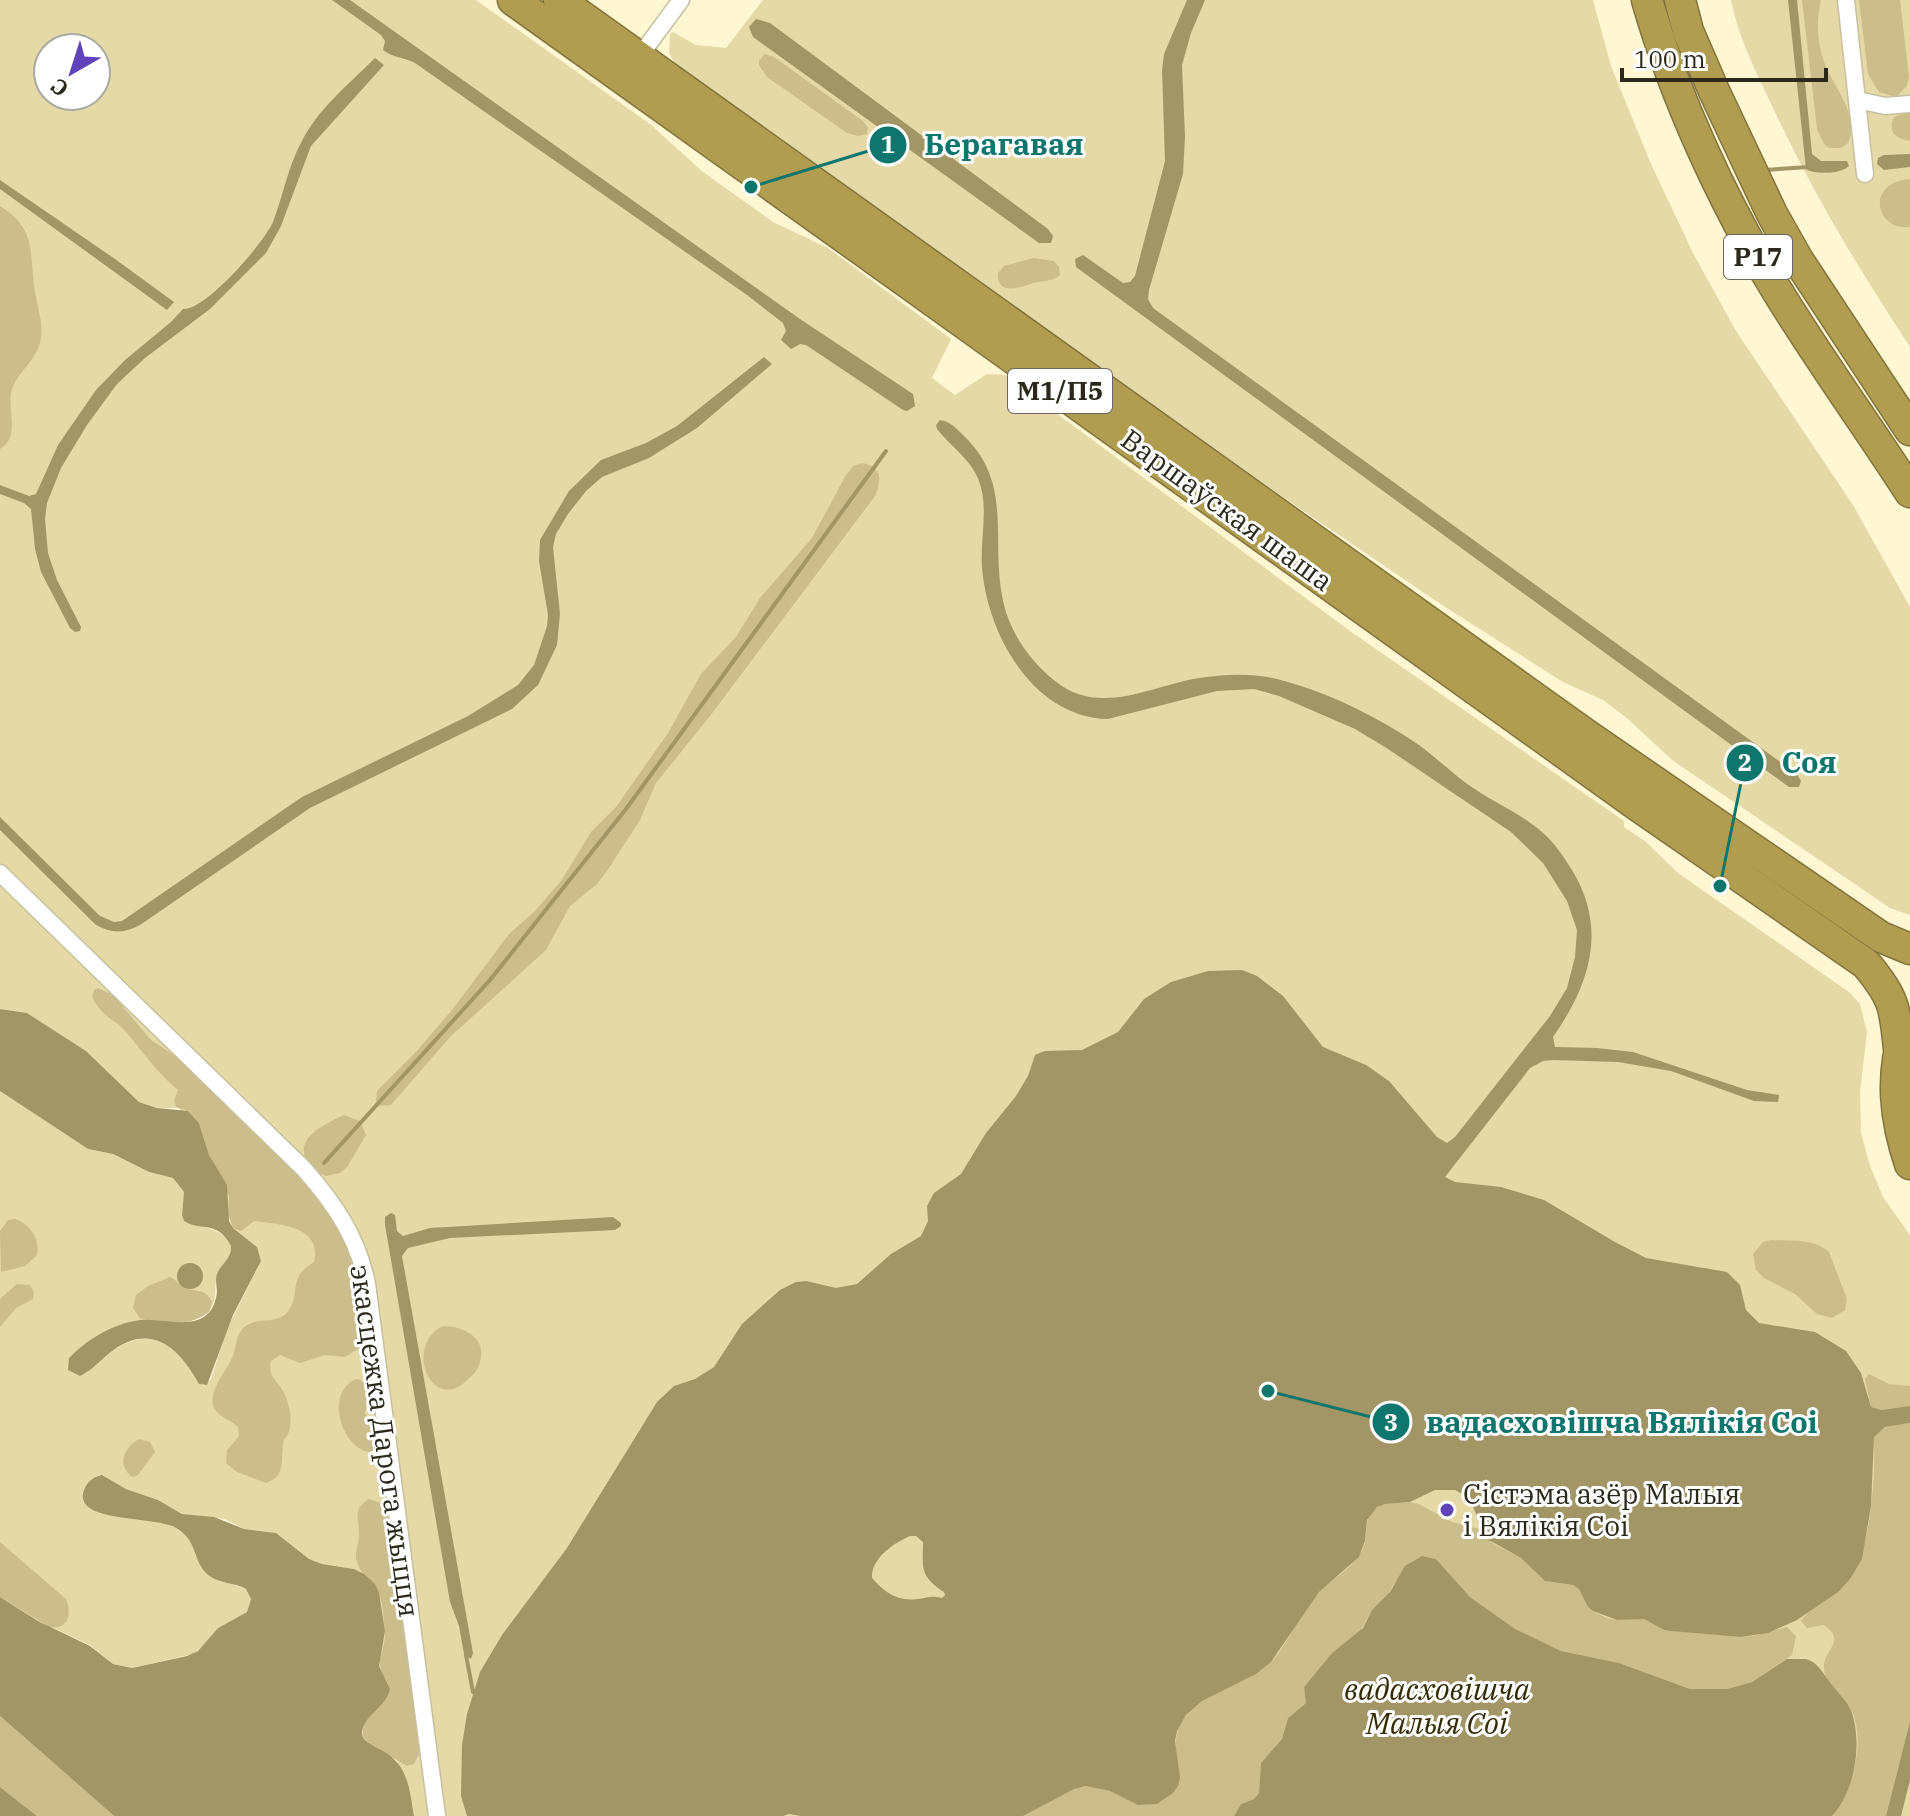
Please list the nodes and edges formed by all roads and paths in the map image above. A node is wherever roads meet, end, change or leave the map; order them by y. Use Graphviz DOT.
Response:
graph roads {
  1 [pos="513,0"];
  2 [pos="559,0"];
  3 [pos="681,0"];
  4 [pos="1647,0"];
  5 [pos="1680,0"];
  6 [pos="1846,0"];
  7 [pos="631,68"];
  8 [pos="1858,100"];
  9 [pos="1910,104"];
  10 [pos="1865,174"];
  11 [pos="1910,430"];
  12 [pos="1910,492"];
  13 [pos="0,873"];
  14 [pos="1910,949"];
  15 [pos="1910,1017"];
  16 [pos="1899,1049"];
  17 [pos="1910,1164"];
  18 [pos="437,1816"];
  1 -- 7 [label="highway, Варшаўская шаша / М1/П5"];
  2 -- 7 [label="highway, Варшаўская шаша / М1/П5"];
  3 -- 7 [label="street"];
  4 -- 12 [label="highway, Р17"];
  5 -- 11 [label="highway, Р17"];
  6 -- 8 [label="street"];
  7 -- 14 [label="highway, Варшаўская шаша / М1/П5"];
  7 -- 16 [label="highway, Варшаўская шаша / М1/П5"];
  8 -- 9 [label="street"];
  8 -- 10 [label="street"];
  13 -- 18 [label="street, экасцежка Дарога жыцця"];
  15 -- 16 [label="highway, Варшаўская шаша / М1/П5"];
  16 -- 17 [label="highway, Варшаўская шаша / М1/П5"];
}
